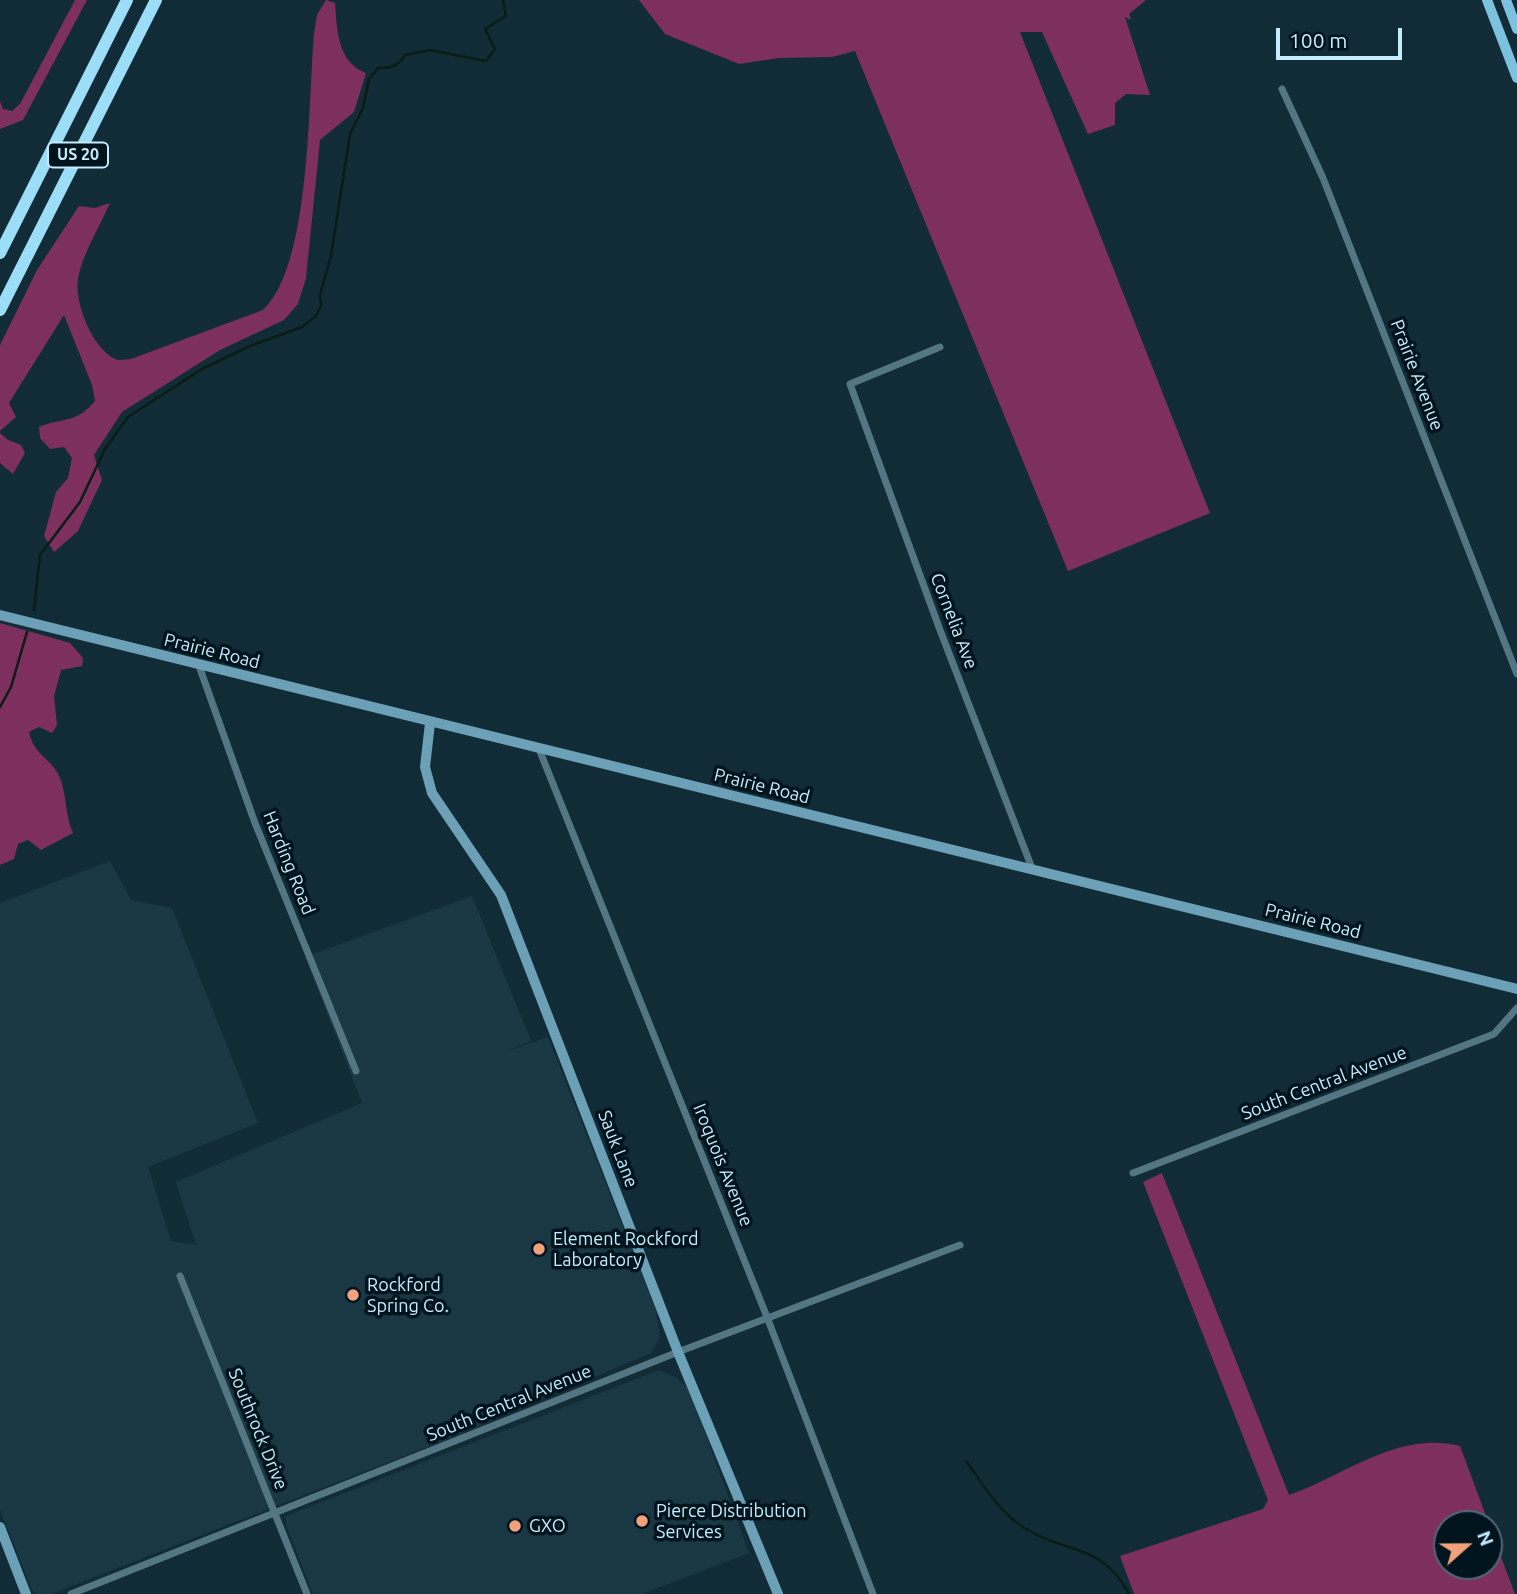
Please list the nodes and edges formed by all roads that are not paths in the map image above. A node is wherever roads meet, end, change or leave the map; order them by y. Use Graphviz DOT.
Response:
graph roads {
  1 [pos="127,0"];
  2 [pos="156,0"];
  3 [pos="1487,0"];
  4 [pos="1506,0"];
  5 [pos="1517,29"];
  6 [pos="1517,78"];
  7 [pos="1282,89"];
  8 [pos="0,253"];
  9 [pos="0,310"];
  10 [pos="940,347"];
  11 [pos="0,615"];
  12 [pos="198,663"];
  13 [pos="1517,674"];
  14 [pos="430,723"];
  15 [pos="539,749"];
  16 [pos="1032,867"];
  17 [pos="1517,989"];
  18 [pos="1517,1008"];
  19 [pos="356,1072"];
  20 [pos="1133,1173"];
  21 [pos="960,1245"];
  22 [pos="180,1276"];
  23 [pos="767,1317"];
  24 [pos="678,1352"];
  25 [pos="275,1515"];
  26 [pos="0,1527"];
  27 [pos="26,1594"];
  28 [pos="71,1594"];
  29 [pos="307,1594"];
  30 [pos="778,1594"];
  31 [pos="873,1594"];
  1 -- 8 [label="highway, US 20"];
  2 -- 9 [label="highway, US 20"];
  3 -- 6 [label="main road"];
  4 -- 5 [label="main road"];
  7 -- 13 [label="street, Prairie Avenue"];
  10 -- 16 [label="street, Cornelia Ave"];
  11 -- 12 [label="street, Prairie Road"];
  12 -- 14 [label="street, Prairie Road"];
  12 -- 19 [label="street, Harding Road"];
  14 -- 15 [label="street, Prairie Road"];
  14 -- 24 [label="street, Sauk Lane"];
  15 -- 16 [label="street, Prairie Road"];
  15 -- 23 [label="street, Iroquois Avenue"];
  16 -- 17 [label="street, Prairie Road"];
  18 -- 20 [label="street, South Central Avenue"];
  21 -- 23 [label="street, South Central Avenue"];
  22 -- 25 [label="street, Southrock Drive"];
  23 -- 24 [label="street, South Central Avenue"];
  23 -- 31 [label="street, Iroquois Avenue"];
  24 -- 25 [label="street, South Central Avenue"];
  24 -- 30 [label="street, Sauk Lane"];
  25 -- 28 [label="street, South Central Avenue"];
  25 -- 29 [label="street, Southrock Drive"];
  26 -- 27 [label="street"];
}
